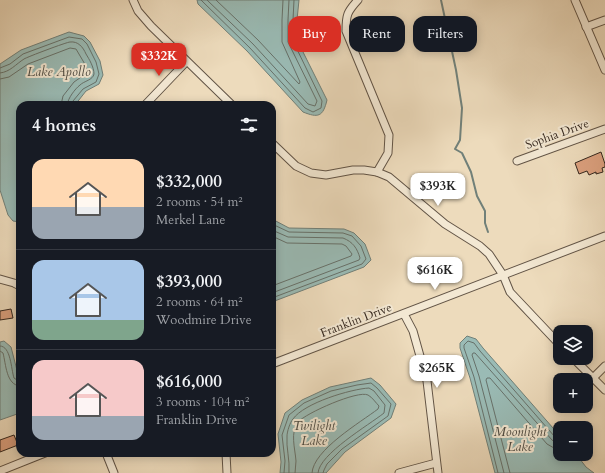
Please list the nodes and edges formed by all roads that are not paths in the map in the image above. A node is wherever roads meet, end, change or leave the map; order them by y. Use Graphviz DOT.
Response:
graph roads {
  1 [pos="133,0"];
  2 [pos="358,0"];
  3 [pos="575,0"];
  4 [pos="605,20"];
  5 [pos="586,27"];
  6 [pos="186,62"];
  7 [pos="605,70"];
  8 [pos="149,101"];
  9 [pos="228,101"];
  10 [pos="605,129"];
  11 [pos="276,147"];
  12 [pos="517,161"];
  13 [pos="377,172"];
  14 [pos="605,236"];
  15 [pos="503,275"];
  16 [pos="0,280"];
  17 [pos="16,284"];
  18 [pos="404,314"];
  19 [pos="553,338"];
  20 [pos="276,362"];
  21 [pos="580,365"];
  22 [pos="605,366"];
  23 [pos="588,373"];
  24 [pos="593,378"];
  25 [pos="605,390"];
  26 [pos="35,457"];
  27 [pos="108,457"];
  28 [pos="226,457"];
  29 [pos="436,463"];
  30 [pos="0,471"];
  31 [pos="114,473"];
  32 [pos="227,473"];
  33 [pos="399,473"];
  34 [pos="438,473"];
  1 -- 6 [label="street"];
  2 -- 13 [label="street"];
  3 -- 5 [label="street"];
  4 -- 5 [label="street"];
  5 -- 7 [label="street"];
  6 -- 8 [label="street"];
  6 -- 9 [label="street"];
  10 -- 12 [label="street, Sophia Drive"];
  11 -- 13 [label="street"];
  13 -- 15 [label="street"];
  14 -- 15 [label="street, Franklin Drive"];
  15 -- 18 [label="street, Franklin Drive"];
  15 -- 19 [label="street"];
  16 -- 17 [label="street"];
  18 -- 20 [label="street, Franklin Drive"];
  18 -- 29 [label="street"];
  21 -- 23 [label="street"];
  22 -- 24 [label="street"];
  24 -- 25 [label="street"];
  26 -- 30 [label="street"];
  27 -- 31 [label="street"];
  28 -- 32 [label="street"];
  29 -- 33 [label="street"];
  29 -- 34 [label="street"];
}
